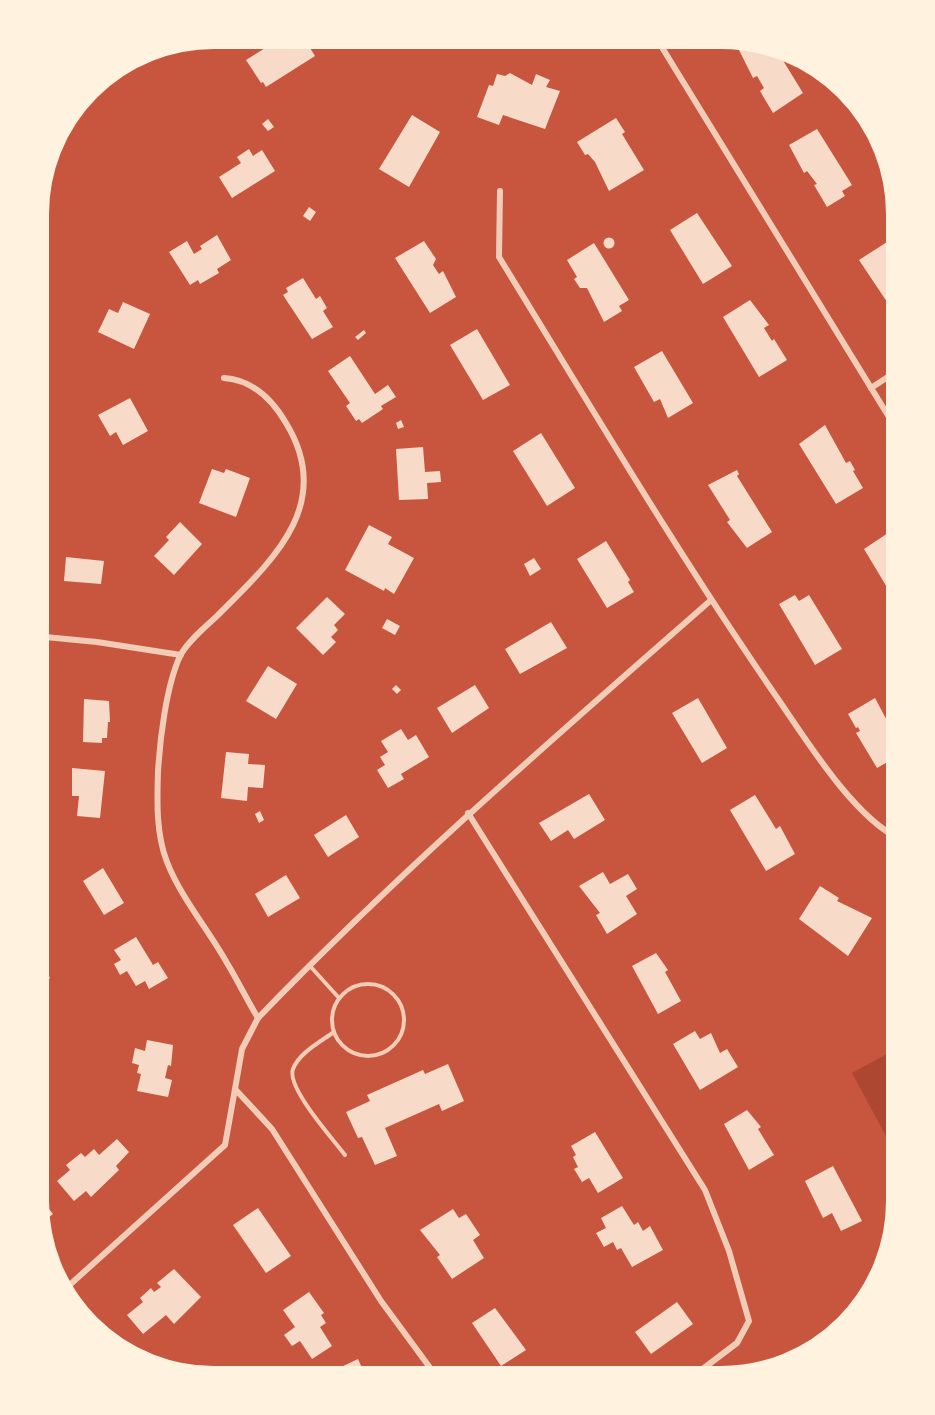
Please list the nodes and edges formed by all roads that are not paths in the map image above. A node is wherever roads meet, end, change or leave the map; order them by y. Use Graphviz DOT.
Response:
graph roads {
  1 [pos="661,45"];
  2 [pos="500,192"];
  3 [pos="890,376"];
  4 [pos="224,378"];
  5 [pos="871,388"];
  6 [pos="890,419"];
  7 [pos="710,601"];
  8 [pos="45,637"];
  9 [pos="181,655"];
  10 [pos="468,813"];
  11 [pos="890,835"];
  12 [pos="309,966"];
  13 [pos="339,998"];
  14 [pos="258,1018"];
  15 [pos="334,1032"];
  16 [pos="235,1089"];
  17 [pos="345,1155"];
  18 [pos="68,1286"];
  19 [pos="432,1370"];
  20 [pos="702,1370"];
  1 -- 5 [label="street"];
  2 -- 7 [label="street"];
  3 -- 5 [label="street"];
  4 -- 9 [label="street"];
  5 -- 6 [label="street"];
  7 -- 10 [label="street"];
  7 -- 11 [label="street"];
  8 -- 9 [label="street"];
  9 -- 14 [label="street"];
  10 -- 12 [label="street"];
  10 -- 20 [label="street"];
  12 -- 13 [label="lane"];
  12 -- 14 [label="street"];
  13 -- 15 [label="lane"];
  13 -- 15 [label="lane"];
  14 -- 16 [label="street"];
  15 -- 17 [label="lane"];
  16 -- 18 [label="street"];
  16 -- 19 [label="street"];
}
